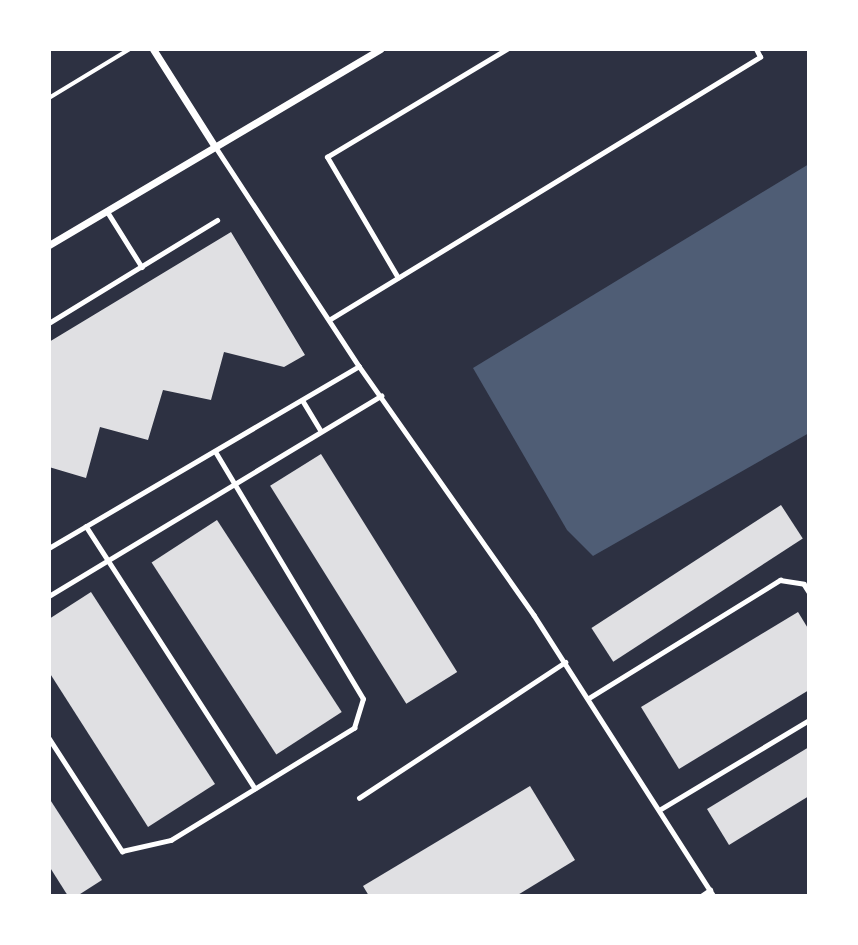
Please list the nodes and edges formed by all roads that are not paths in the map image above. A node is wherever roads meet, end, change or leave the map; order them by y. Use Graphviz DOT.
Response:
graph roads {
  1 [pos="153,49"];
  2 [pos="380,49"];
  3 [pos="507,49"];
  4 [pos="755,49"];
  5 [pos="214,145"];
  6 [pos="106,210"];
  7 [pos="217,220"];
  8 [pos="49,245"];
  9 [pos="142,267"];
  10 [pos="398,278"];
  11 [pos="329,320"];
  12 [pos="49,323"];
  13 [pos="359,366"];
  14 [pos="381,396"];
  15 [pos="303,401"];
  16 [pos="321,431"];
  17 [pos="215,452"];
  18 [pos="235,483"];
  19 [pos="86,526"];
  20 [pos="49,548"];
  21 [pos="108,560"];
  22 [pos="809,592"];
  23 [pos="49,596"];
  24 [pos="565,662"];
  25 [pos="589,698"];
  26 [pos="809,720"];
  27 [pos="49,738"];
  28 [pos="255,788"];
  29 [pos="359,798"];
  30 [pos="661,809"];
  31 [pos="710,890"];
  32 [pos="701,896"];
  33 [pos="714,896"];
  1 -- 5 [label="street"];
  2 -- 5 [label="street"];
  3 -- 10 [label="lane"];
  4 -- 10 [label="lane"];
  5 -- 6 [label="street"];
  5 -- 11 [label="lane"];
  6 -- 8 [label="street"];
  6 -- 9 [label="lane"];
  7 -- 9 [label="lane"];
  9 -- 12 [label="lane"];
  10 -- 11 [label="lane"];
  11 -- 13 [label="lane"];
  13 -- 14 [label="lane"];
  13 -- 15 [label="lane"];
  14 -- 16 [label="lane"];
  14 -- 24 [label="lane"];
  15 -- 16 [label="lane"];
  15 -- 17 [label="lane"];
  16 -- 18 [label="lane"];
  17 -- 18 [label="lane"];
  17 -- 19 [label="lane"];
  18 -- 21 [label="lane"];
  18 -- 28 [label="lane"];
  19 -- 20 [label="lane"];
  19 -- 21 [label="lane"];
  21 -- 23 [label="lane"];
  21 -- 28 [label="lane"];
  22 -- 25 [label="lane"];
  24 -- 25 [label="lane"];
  24 -- 29 [label="lane"];
  25 -- 30 [label="lane"];
  26 -- 30 [label="lane"];
  27 -- 28 [label="lane"];
  30 -- 31 [label="lane"];
  31 -- 32 [label="lane"];
  31 -- 33 [label="lane"];
}
